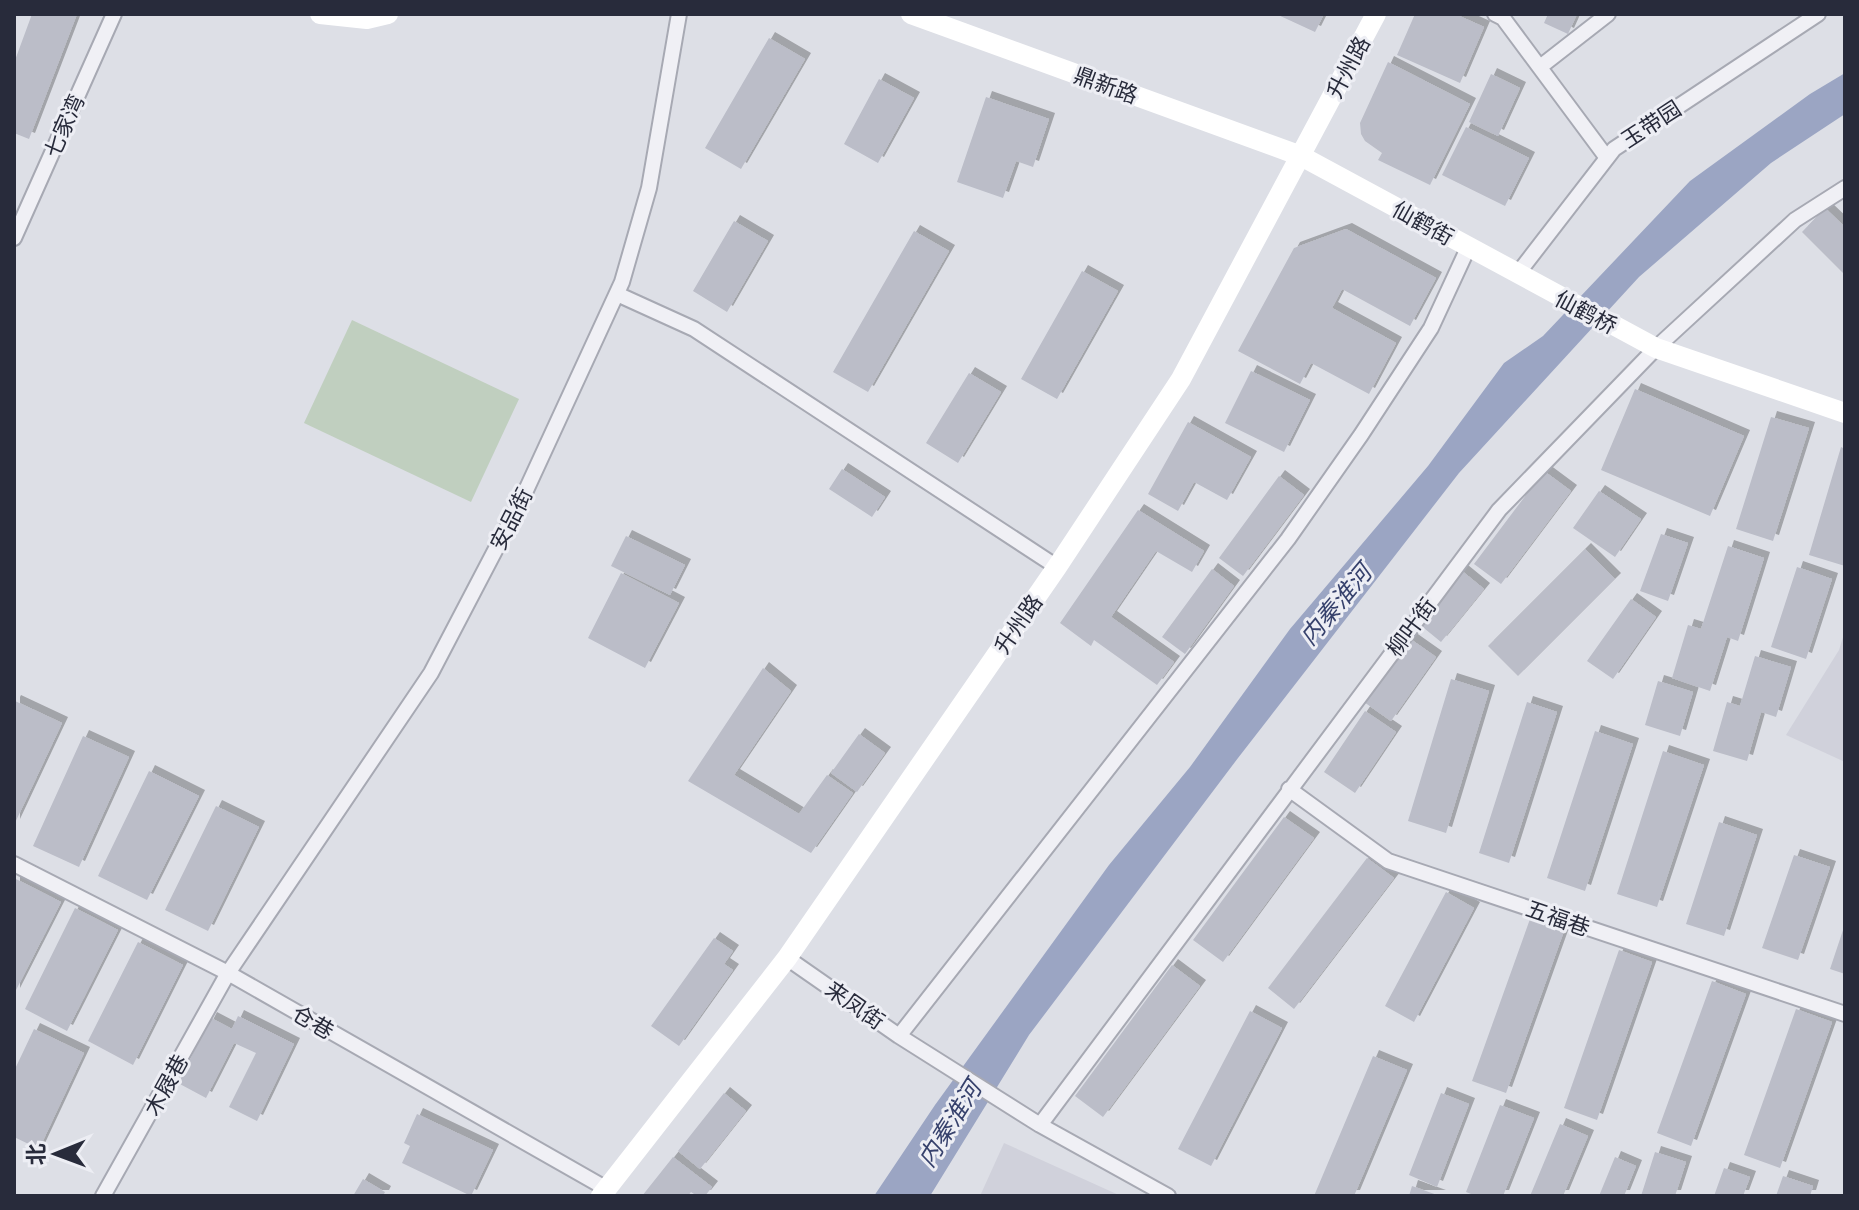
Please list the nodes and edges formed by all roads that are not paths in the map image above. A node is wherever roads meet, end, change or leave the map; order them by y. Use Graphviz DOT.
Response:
graph roads {
  1 [pos="114,14"];
  2 [pos="320,14"];
  3 [pos="388,14"];
  4 [pos="679,14"];
  5 [pos="911,14"];
  6 [pos="1376,14"];
  7 [pos="1495,14"];
  8 [pos="1608,14"];
  9 [pos="1818,14"];
  10 [pos="1540,67"];
  11 [pos="1301,156"];
  12 [pos="1607,158"];
  13 [pos="1845,188"];
  14 [pos="14,238"];
  15 [pos="1468,248"];
  16 [pos="1519,272"];
  17 [pos="1544,289"];
  18 [pos="617,294"];
  19 [pos="1656,348"];
  20 [pos="1845,413"];
  21 [pos="1057,567"];
  22 [pos="1289,789"];
  23 [pos="14,864"];
  24 [pos="787,958"];
  25 [pos="228,973"];
  26 [pos="1845,1014"];
  27 [pos="899,1036"];
  28 [pos="1040,1125"];
  29 [pos="604,1192"];
  30 [pos="103,1196"];
  31 [pos="1168,1196"];
  1 -- 14 [label="street, 七家湾"];
  2 -- 3 [label="main road"];
  4 -- 18 [label="street, 安品街"];
  5 -- 11 [label="main road, 鼎新路"];
  6 -- 11 [label="main road, 升州路"];
  7 -- 10 [label="street"];
  8 -- 10 [label="street"];
  9 -- 12 [label="street, 玉带园"];
  10 -- 12 [label="street"];
  11 -- 15 [label="main road, 仙鹤街"];
  11 -- 21 [label="main road, 升州路"];
  12 -- 16 [label="street, 玉带园"];
  13 -- 19 [label="street, 柳叶街"];
  15 -- 16 [label="main road, 仙鹤街"];
  15 -- 27 [label="street"];
  16 -- 17 [label="main road, 仙鹤街"];
  17 -- 19 [label="main road, 仙鹤桥"];
  18 -- 21 [label="street"];
  18 -- 25 [label="street, 安品街"];
  19 -- 20 [label="main road"];
  19 -- 22 [label="street, 柳叶街"];
  21 -- 24 [label="main road, 升州路"];
  22 -- 26 [label="street, 五福巷"];
  22 -- 28 [label="street, 柳叶街"];
  23 -- 25 [label="street, 仓巷"];
  24 -- 27 [label="street, 来凤街"];
  24 -- 29 [label="main road, 升州路"];
  25 -- 29 [label="street, 仓巷"];
  25 -- 30 [label="street, 木屐巷"];
  27 -- 28 [label="street, 来凤街"];
  28 -- 31 [label="street"];
}
